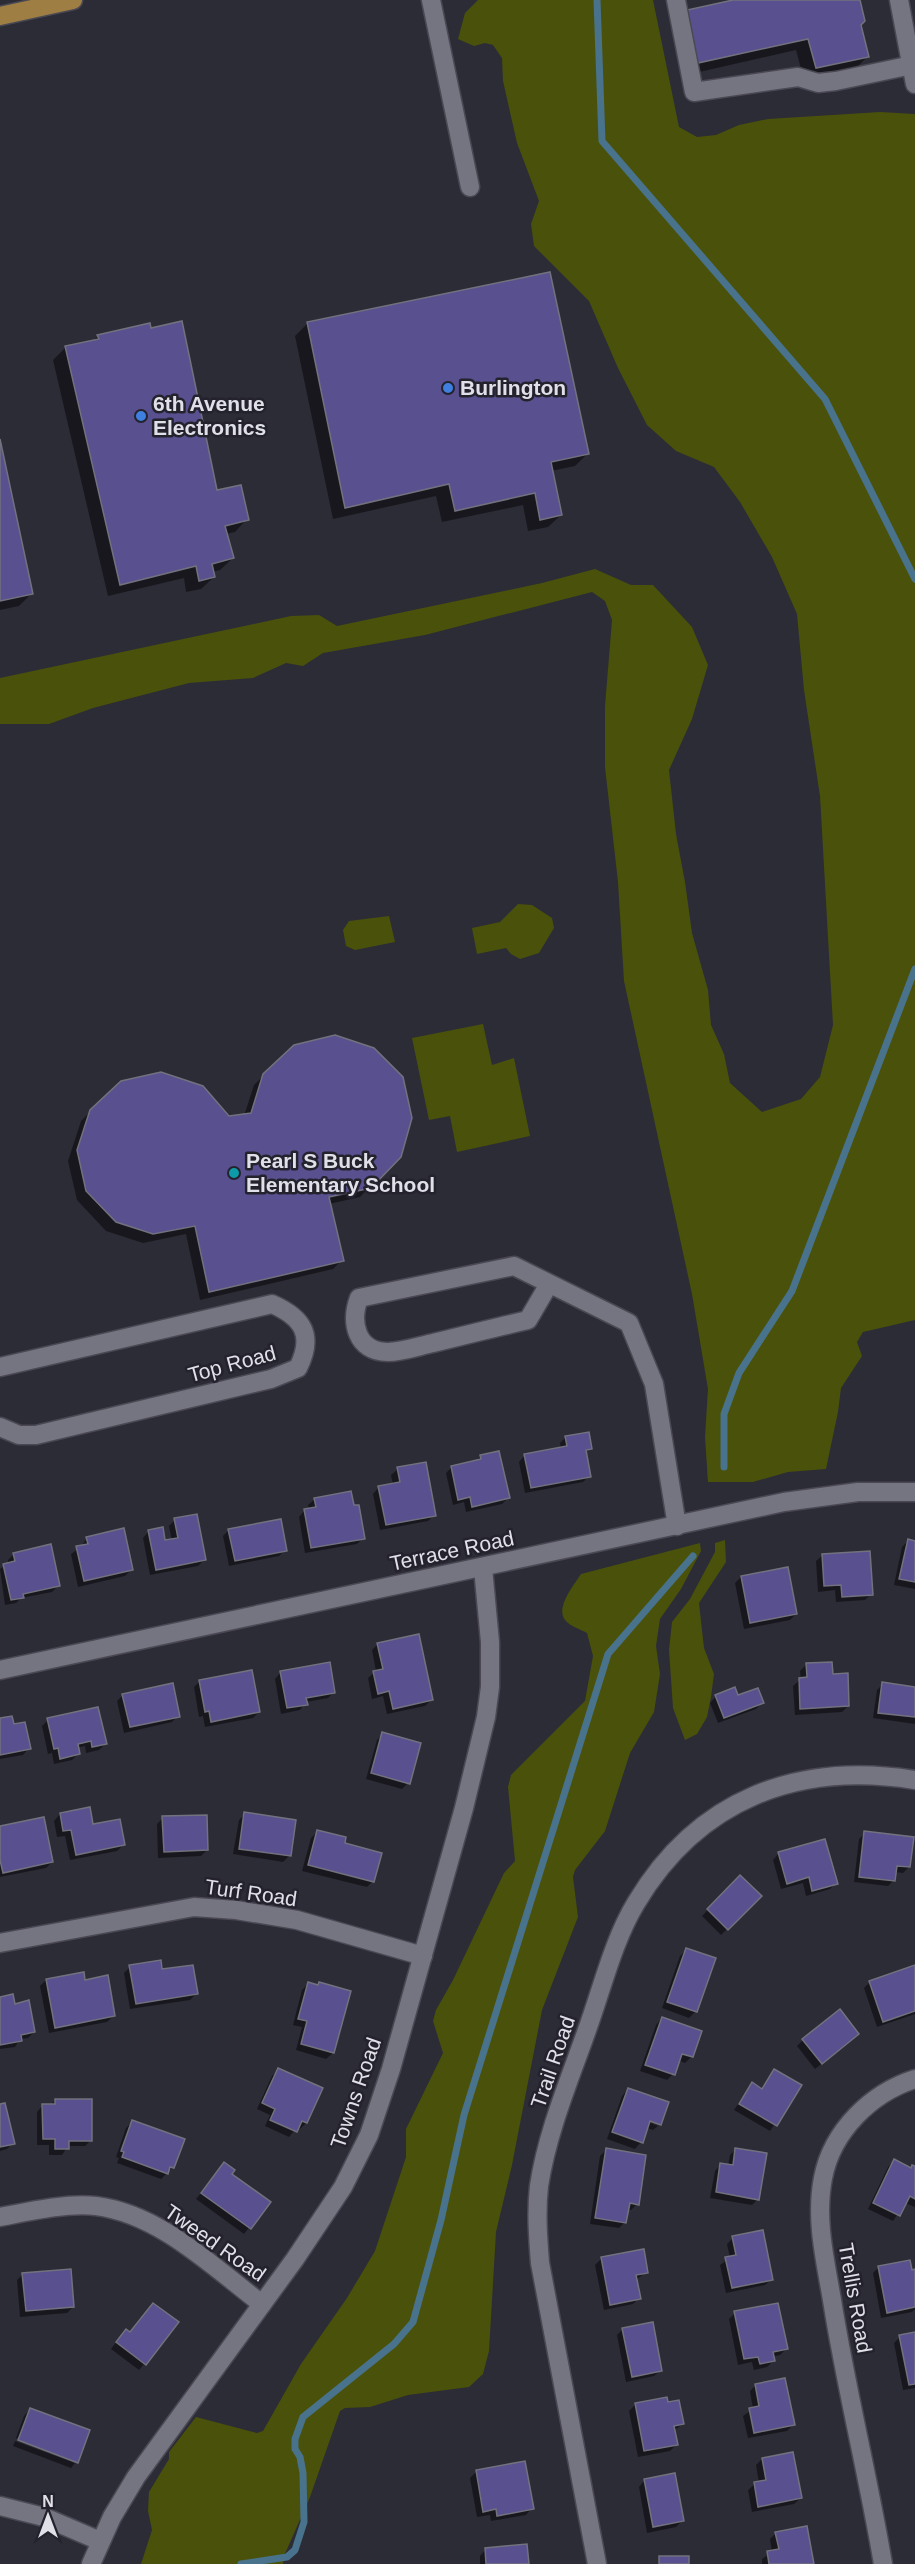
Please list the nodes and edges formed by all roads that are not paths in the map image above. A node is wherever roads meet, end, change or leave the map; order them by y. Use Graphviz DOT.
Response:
graph roads {
  1 [pos="73,0"];
  2 [pos="431,0"];
  3 [pos="675,0"];
  4 [pos="899,0"];
  5 [pos="0,16"];
  6 [pos="912,66"];
  7 [pos="915,84"];
  8 [pos="470,187"];
  9 [pos="549,1284"];
  10 [pos="0,1367"];
  11 [pos="0,1427"];
  12 [pos="915,1492"];
  13 [pos="677,1526"];
  14 [pos="483,1568"];
  15 [pos="0,1670"];
  16 [pos="915,1780"];
  17 [pos="0,1943"];
  18 [pos="423,1956"];
  19 [pos="915,2079"];
  20 [pos="0,2217"];
  21 [pos="262,2304"];
  22 [pos="0,2506"];
  23 [pos="100,2541"];
  24 [pos="90,2564"];
  25 [pos="597,2564"];
  26 [pos="883,2564"];
  1 -- 5 [label="main road"];
  2 -- 8 [label="street"];
  3 -- 6 [label="street"];
  4 -- 6 [label="street"];
  6 -- 7 [label="street"];
  9 -- 9 [label="street"];
  9 -- 13 [label="street"];
  10 -- 11 [label="street, Top Road"];
  12 -- 13 [label="street, Terrace Road"];
  13 -- 14 [label="street, Terrace Road"];
  14 -- 15 [label="street, Terrace Road"];
  14 -- 18 [label="street, Towns Road"];
  16 -- 25 [label="street, Trail Road"];
  17 -- 18 [label="street, Turf Road"];
  18 -- 21 [label="street, Towns Road"];
  19 -- 26 [label="street, Trellis Road"];
  20 -- 21 [label="street, Tweed Road"];
  21 -- 23 [label="street, Towns Road"];
  22 -- 23 [label="street"];
  23 -- 24 [label="street, Towns Road"];
}
